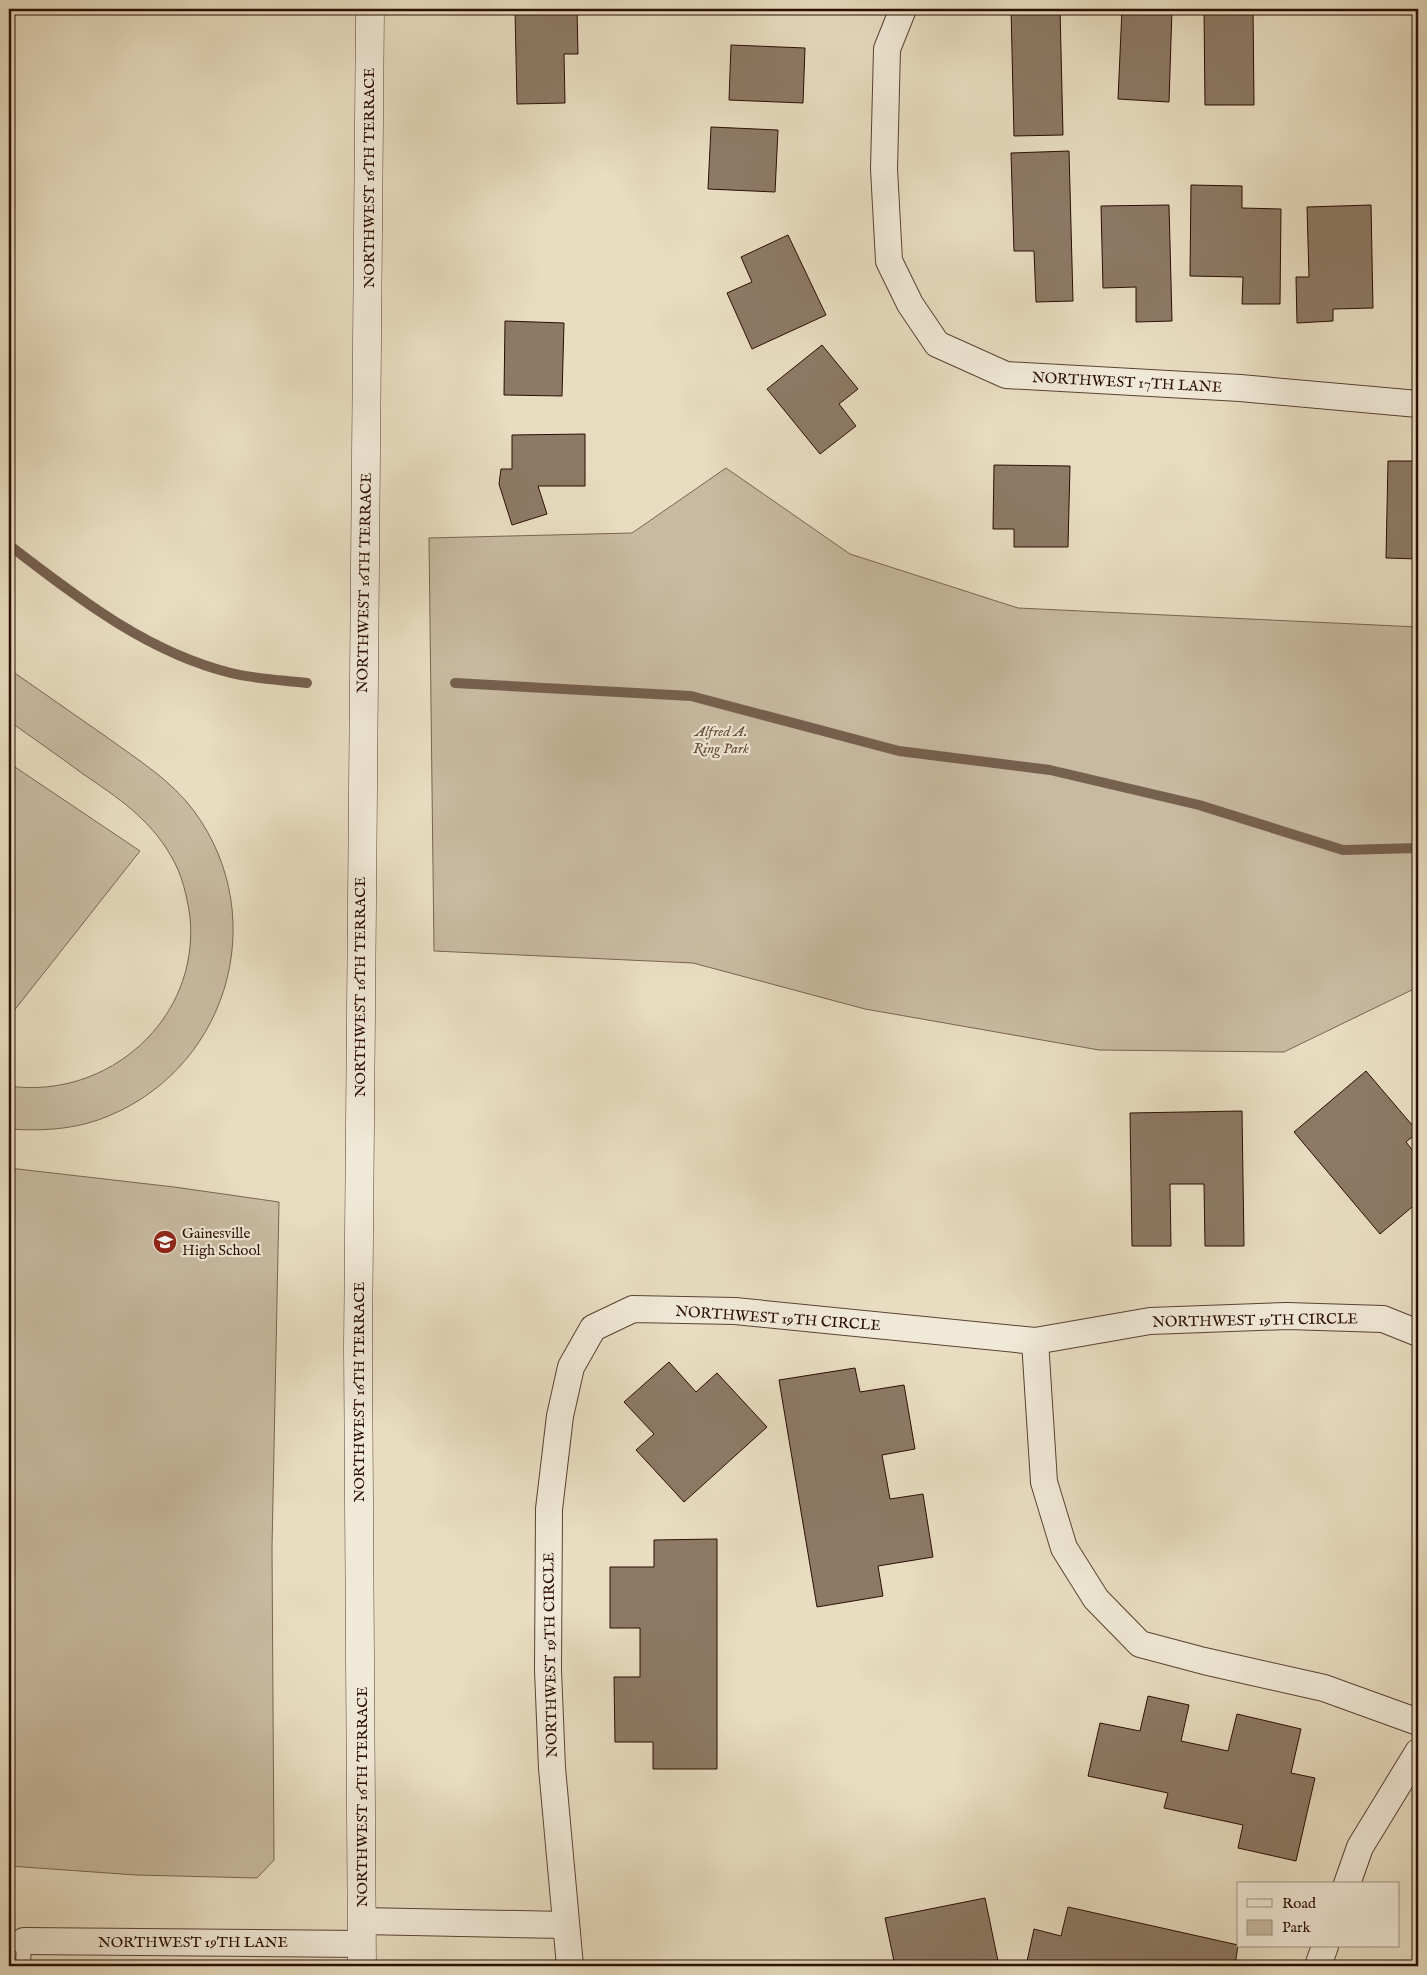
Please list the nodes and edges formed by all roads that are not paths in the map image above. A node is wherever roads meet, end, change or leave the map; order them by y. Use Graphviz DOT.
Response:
graph roads {
  1 [pos="370,9"];
  2 [pos="904,9"];
  3 [pos="1418,404"];
  4 [pos="1418,1333"];
  5 [pos="1035,1341"];
  6 [pos="1418,1722"];
  7 [pos="1418,1752"];
  8 [pos="1348,1882"];
  9 [pos="565,1926"];
  10 [pos="362,1944"];
  11 [pos="1324,1948"];
  12 [pos="24,1954"];
  13 [pos="570,1966"];
  14 [pos="1318,1966"];
  1 -- 10 [label="street, NORTHWEST 16TH TERRACE"];
  2 -- 3 [label="street, NORTHWEST 17TH LANE"];
  4 -- 5 [label="street, NORTHWEST 19TH CIRCLE"];
  5 -- 6 [label="street"];
  5 -- 9 [label="street, NORTHWEST 19TH CIRCLE"];
  7 -- 8 [label="street"];
  9 -- 10 [label="street"];
  9 -- 13 [label="street, NORTHWEST 19TH CIRCLE"];
  10 -- 12 [label="street, NORTHWEST 19TH LANE"];
  11 -- 14 [label="street"];
}
